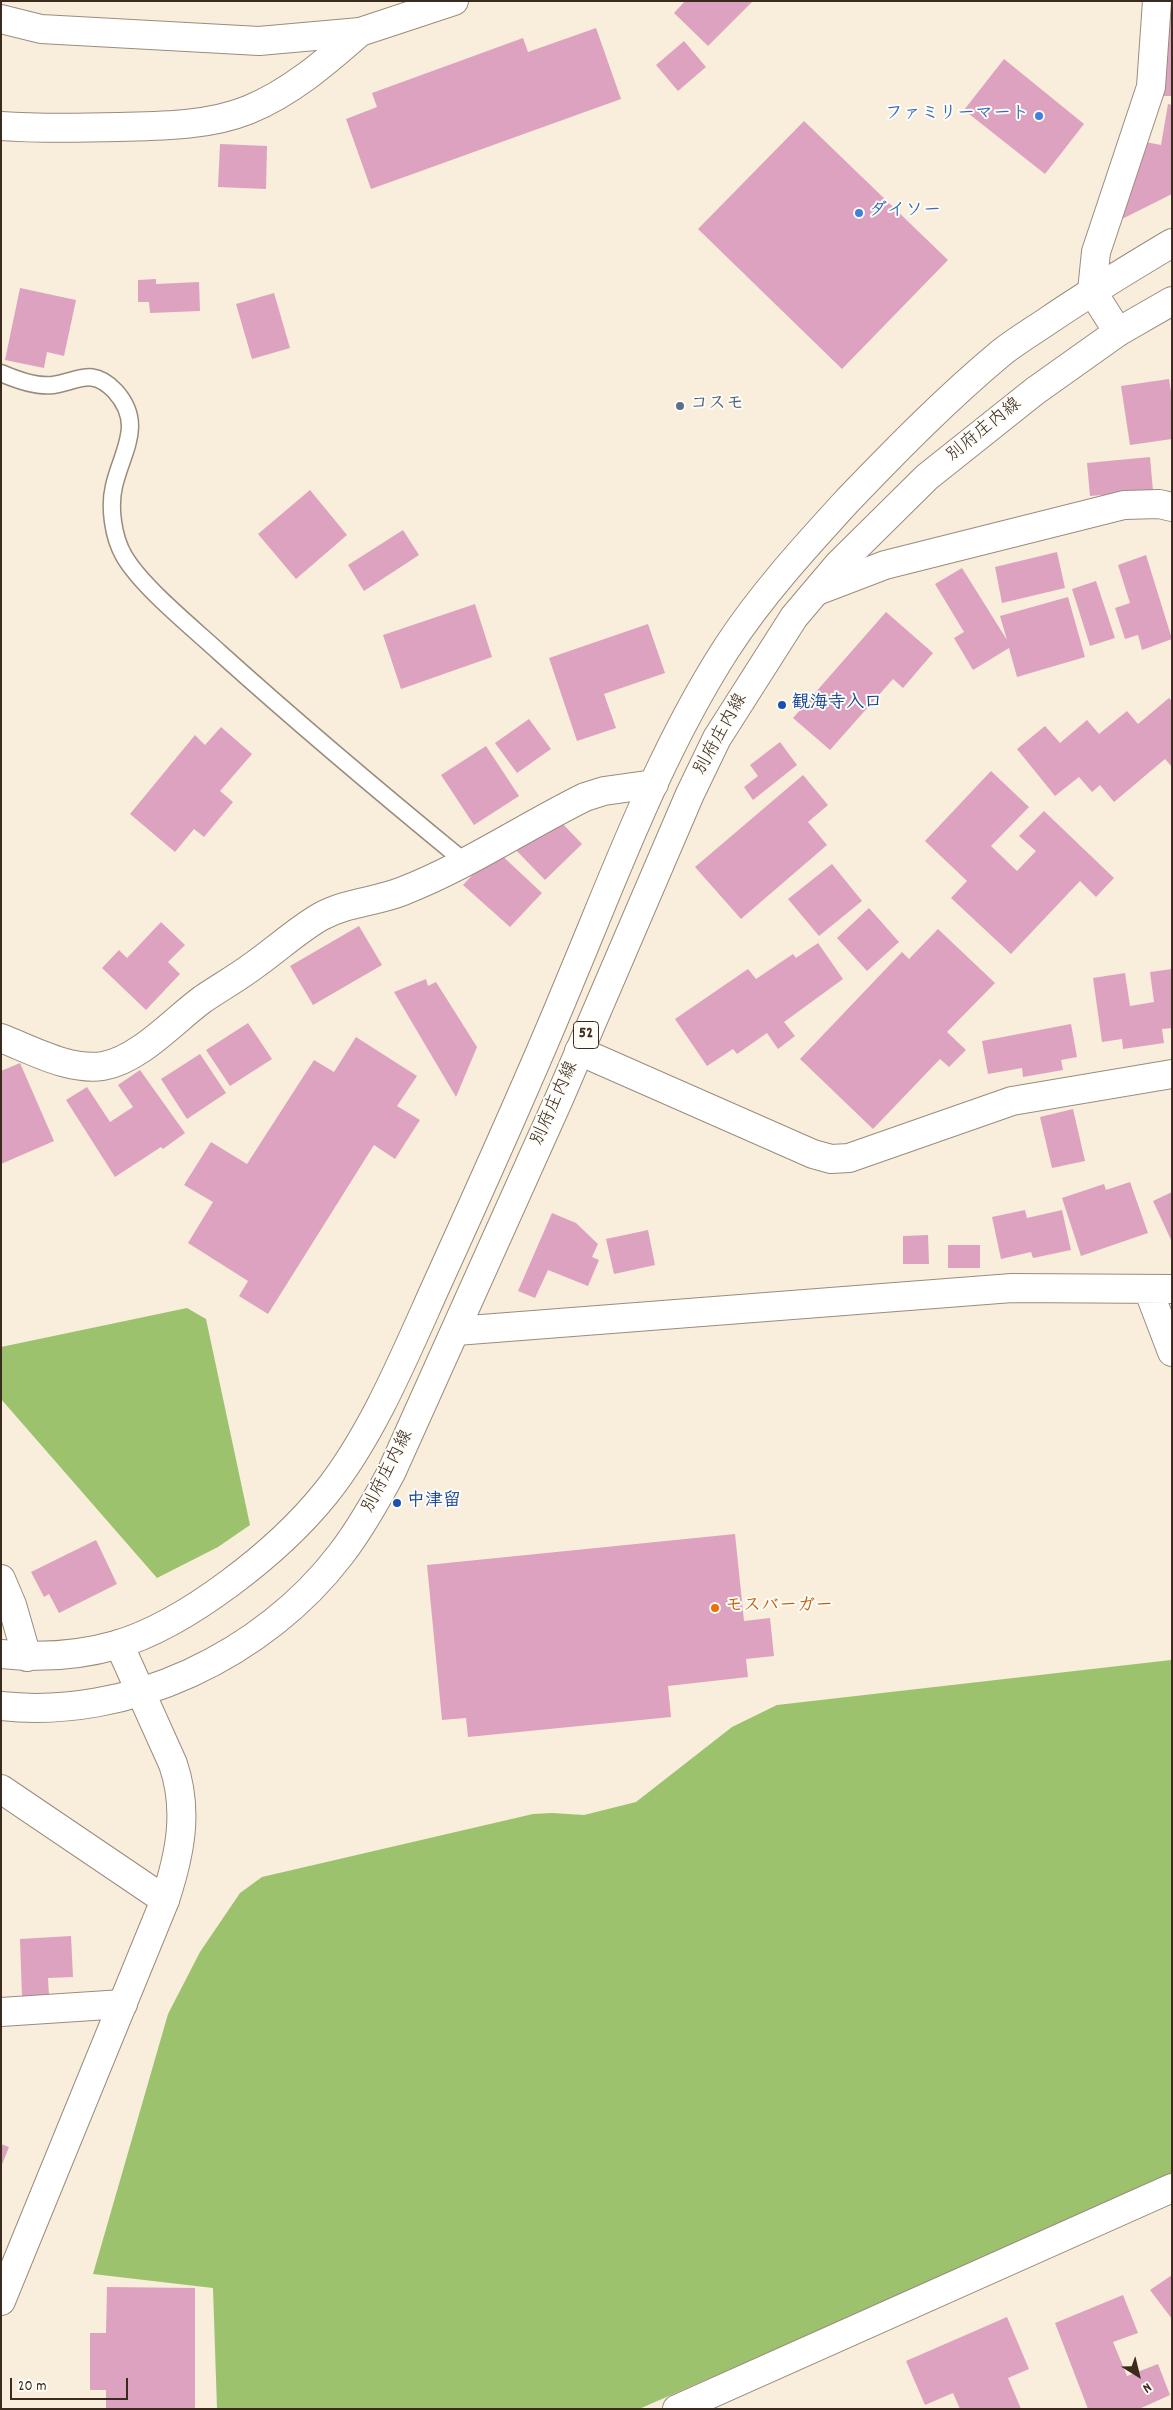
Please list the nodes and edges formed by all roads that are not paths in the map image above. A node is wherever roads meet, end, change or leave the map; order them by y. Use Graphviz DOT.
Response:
graph roads {
  1 [pos="454,1"];
  2 [pos="1157,1"];
  3 [pos="1,20"];
  4 [pos="360,32"];
  5 [pos="1,126"];
  6 [pos="1172,243"];
  7 [pos="1092,291"];
  8 [pos="1172,301"];
  9 [pos="1118,332"];
  10 [pos="1,373"];
  11 [pos="1172,507"];
  12 [pos="817,591"];
  13 [pos="654,784"];
  14 [pos="465,862"];
  15 [pos="1,1038"];
  16 [pos="579,1051"];
  17 [pos="1172,1074"];
  18 [pos="1160,1289"];
  19 [pos="456,1331"];
  20 [pos="1172,1352"];
  21 [pos="1,1579"];
  22 [pos="118,1644"];
  23 [pos="14,1655"];
  24 [pos="140,1692"];
  25 [pos="1,1706"];
  26 [pos="1,1789"];
  27 [pos="165,1900"];
  28 [pos="123,2004"];
  29 [pos="1,2012"];
  30 [pos="1172,2188"];
  31 [pos="1,2301"];
  32 [pos="676,2409"];
  1 -- 4 [label="street"];
  2 -- 7 [label="street"];
  3 -- 4 [label="street"];
  4 -- 5 [label="street"];
  6 -- 7 [label="street, 別府庄内線 / 52"];
  7 -- 9 [label="street"];
  7 -- 13 [label="street, 別府庄内線 / 52"];
  8 -- 9 [label="street, 別府庄内線 / 52"];
  9 -- 12 [label="street, 別府庄内線 / 52"];
  10 -- 14 [label="lane"];
  11 -- 12 [label="street"];
  12 -- 16 [label="street, 別府庄内線 / 52"];
  13 -- 14 [label="street"];
  13 -- 22 [label="street, 別府庄内線 / 52"];
  14 -- 15 [label="street"];
  16 -- 17 [label="street"];
  16 -- 19 [label="street, 別府庄内線 / 52"];
  18 -- 19 [label="street"];
  18 -- 20 [label="street"];
  19 -- 24 [label="street, 別府庄内線 / 52"];
  21 -- 23 [label="street"];
  22 -- 23 [label="street, 別府庄内線 / 52"];
  22 -- 24 [label="street"];
  24 -- 25 [label="street, 別府庄内線 / 52"];
  24 -- 27 [label="street"];
  26 -- 27 [label="street"];
  27 -- 28 [label="street"];
  28 -- 29 [label="street"];
  28 -- 31 [label="street"];
  30 -- 32 [label="street"];
}
